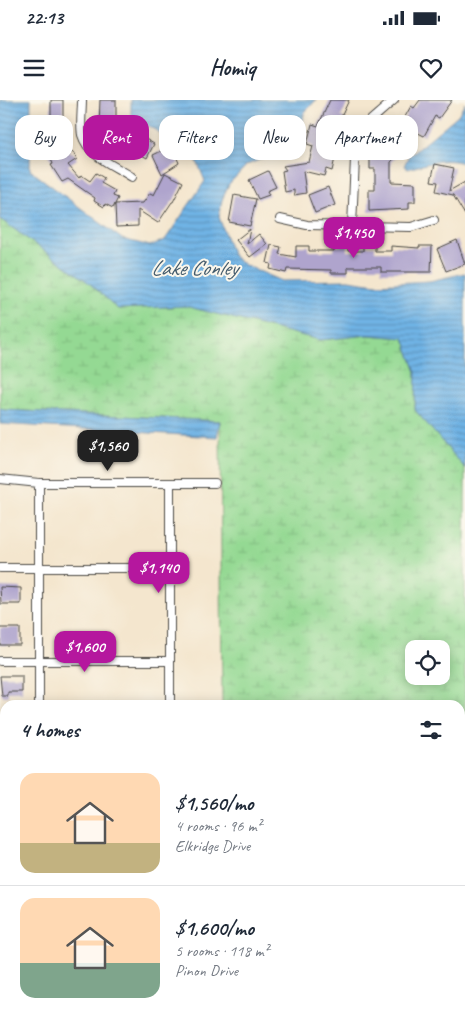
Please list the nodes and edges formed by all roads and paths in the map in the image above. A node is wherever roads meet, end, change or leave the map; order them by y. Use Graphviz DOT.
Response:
graph roads {
  1 [pos="82,100"];
  2 [pos="394,100"];
  3 [pos="132,177"];
  4 [pos="280,219"];
  5 [pos="434,220"];
  6 [pos="352,226"];
  7 [pos="0,479"];
  8 [pos="39,482"];
  9 [pos="170,483"];
  10 [pos="215,483"];
  11 [pos="0,568"];
  12 [pos="40,568"];
  13 [pos="170,568"];
  14 [pos="0,661"];
  15 [pos="39,661"];
  16 [pos="170,662"];
  17 [pos="39,700"];
  18 [pos="170,700"];
  19 [pos="171,1020"];
  20 [pos="208,1020"];
  1 -- 3 [label="street"];
  2 -- 6 [label="street"];
  4 -- 6 [label="street"];
  5 -- 6 [label="street"];
  7 -- 8 [label="street"];
  8 -- 9 [label="street"];
  8 -- 12 [label="street"];
  9 -- 10 [label="street"];
  9 -- 13 [label="street"];
  11 -- 12 [label="street"];
  12 -- 13 [label="street"];
  12 -- 15 [label="street"];
  13 -- 16 [label="street"];
  14 -- 15 [label="street"];
  15 -- 16 [label="street"];
  15 -- 17 [label="street"];
  16 -- 18 [label="street"];
  19 -- 20 [label="street"];
}
